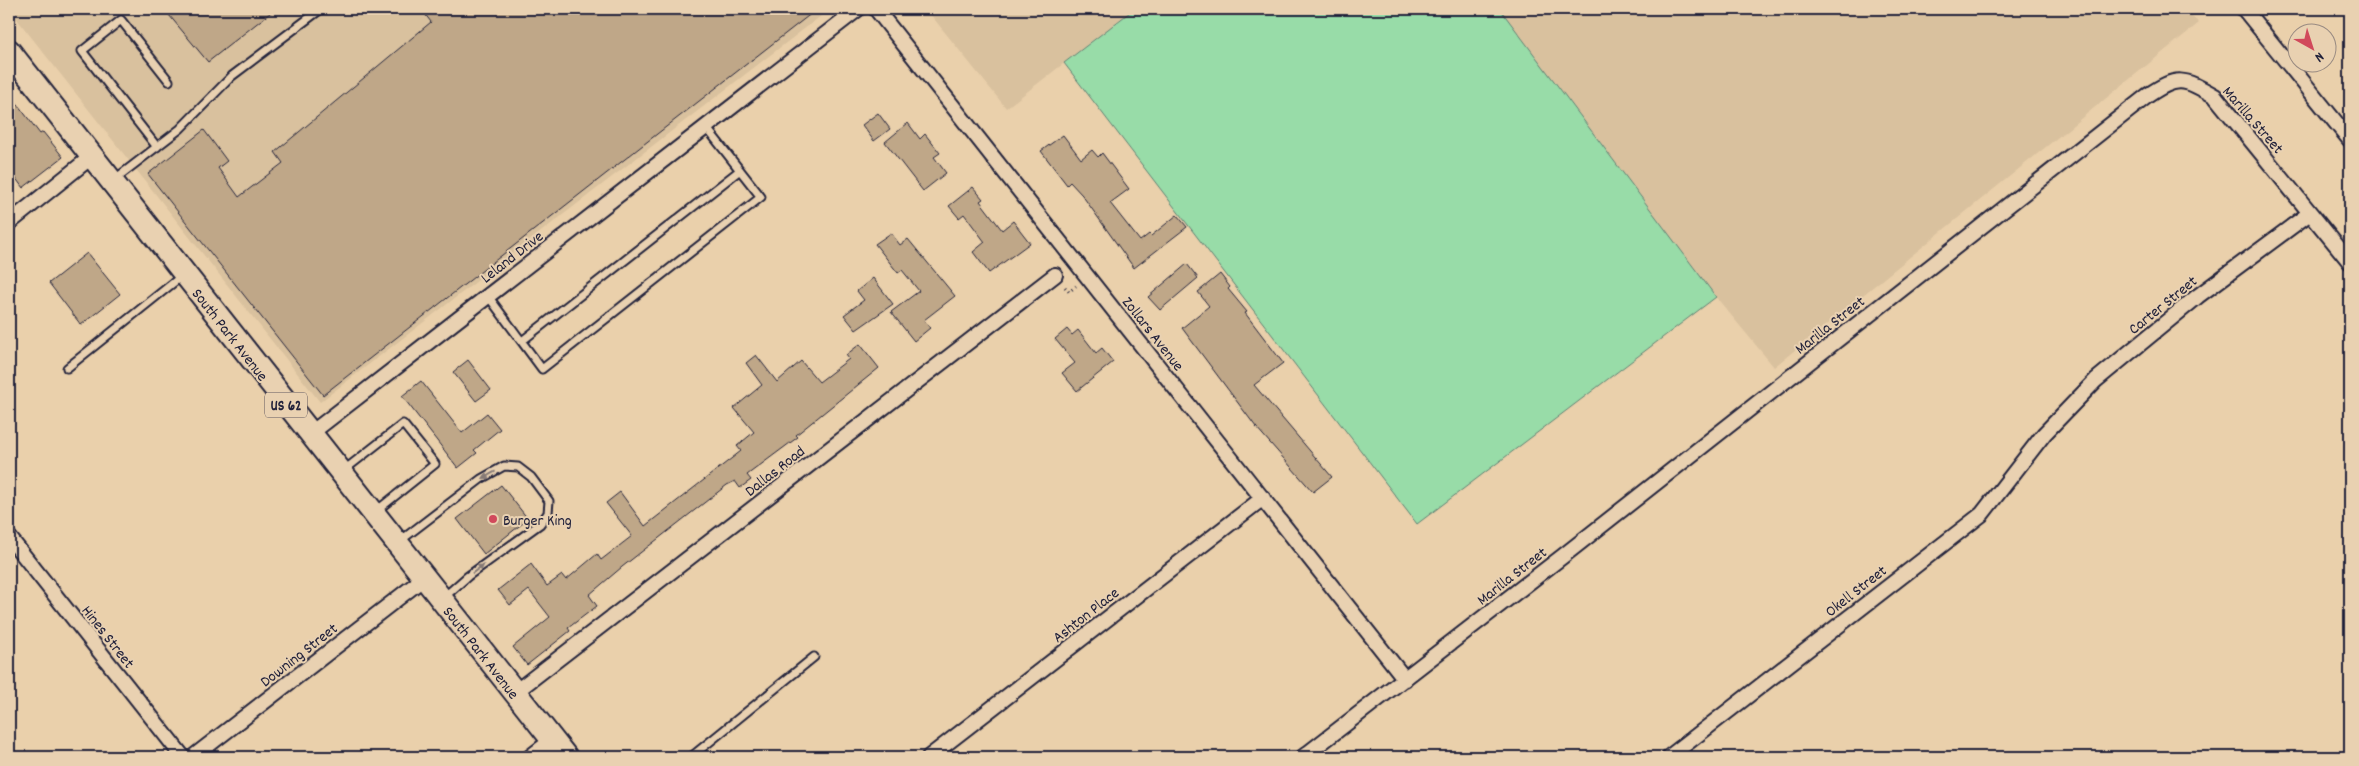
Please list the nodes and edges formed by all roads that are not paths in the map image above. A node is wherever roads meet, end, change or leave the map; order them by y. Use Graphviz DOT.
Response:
graph roads {
  1 [pos="321,9"];
  2 [pos="858,9"];
  3 [pos="876,9"];
  4 [pos="2244,9"];
  5 [pos="9,51"];
  6 [pos="169,82"];
  7 [pos="706,127"];
  8 [pos="2350,140"];
  9 [pos="157,147"];
  10 [pos="91,157"];
  11 [pos="740,170"];
  12 [pos="111,182"];
  13 [pos="2310,213"];
  14 [pos="9,223"];
  15 [pos="2350,262"];
  16 [pos="184,274"];
  17 [pos="1055,274"];
  18 [pos="488,296"];
  19 [pos="522,341"];
  20 [pos="67,368"];
  21 [pos="310,434"];
  22 [pos="2044,434"];
  23 [pos="340,473"];
  24 [pos="1263,498"];
  25 [pos="372,513"];
  26 [pos="9,537"];
  27 [pos="396,544"];
  28 [pos="424,578"];
  29 [pos="441,600"];
  30 [pos="814,657"];
  31 [pos="1405,679"];
  32 [pos="514,693"];
  33 [pos="559,749"];
  34 [pos="183,757"];
  35 [pos="193,757"];
  36 [pos="530,757"];
  37 [pos="691,757"];
  38 [pos="929,757"];
  39 [pos="1303,757"];
  40 [pos="1669,757"];
  1 -- 9 [label="lane"];
  2 -- 7 [label="street, Leland Drive"];
  3 -- 24 [label="street, Zollars Avenue"];
  4 -- 8 [label="street"];
  5 -- 10 [label="main road, South Park Avenue / US 62"];
  6 -- 9 [label="lane"];
  7 -- 11 [label="lane"];
  7 -- 18 [label="street, Leland Drive"];
  9 -- 12 [label="lane"];
  10 -- 12 [label="main road, South Park Avenue / US 62"];
  10 -- 14 [label="street"];
  11 -- 19 [label="lane"];
  11 -- 19 [label="lane"];
  12 -- 16 [label="main road, South Park Avenue / US 62"];
  13 -- 15 [label="street, Marilla Street"];
  13 -- 22 [label="street, Carter Street"];
  13 -- 31 [label="street, Marilla Street"];
  16 -- 20 [label="lane"];
  16 -- 21 [label="main road, South Park Avenue / US 62"];
  17 -- 32 [label="street, Dallas Road"];
  18 -- 19 [label="lane"];
  18 -- 21 [label="street, Leland Drive"];
  21 -- 23 [label="main road, South Park Avenue / US 62"];
  22 -- 40 [label="street, Okell Street"];
  23 -- 25 [label="main road, South Park Avenue / US 62"];
  23 -- 25 [label="lane"];
  24 -- 31 [label="street, Zollars Avenue"];
  24 -- 38 [label="street, Ashton Place"];
  25 -- 27 [label="main road, South Park Avenue / US 62"];
  26 -- 34 [label="street, Hines Street"];
  27 -- 28 [label="main road, South Park Avenue / US 62"];
  29 -- 27 [label="lane, one-way"];
  28 -- 29 [label="main road, South Park Avenue / US 62"];
  28 -- 35 [label="street, Downing Street"];
  29 -- 32 [label="main road, South Park Avenue / US 62"];
  30 -- 37 [label="lane"];
  31 -- 39 [label="street, Marilla Street"];
  32 -- 33 [label="main road, South Park Avenue / US 62"];
  33 -- 36 [label="street"];
}
